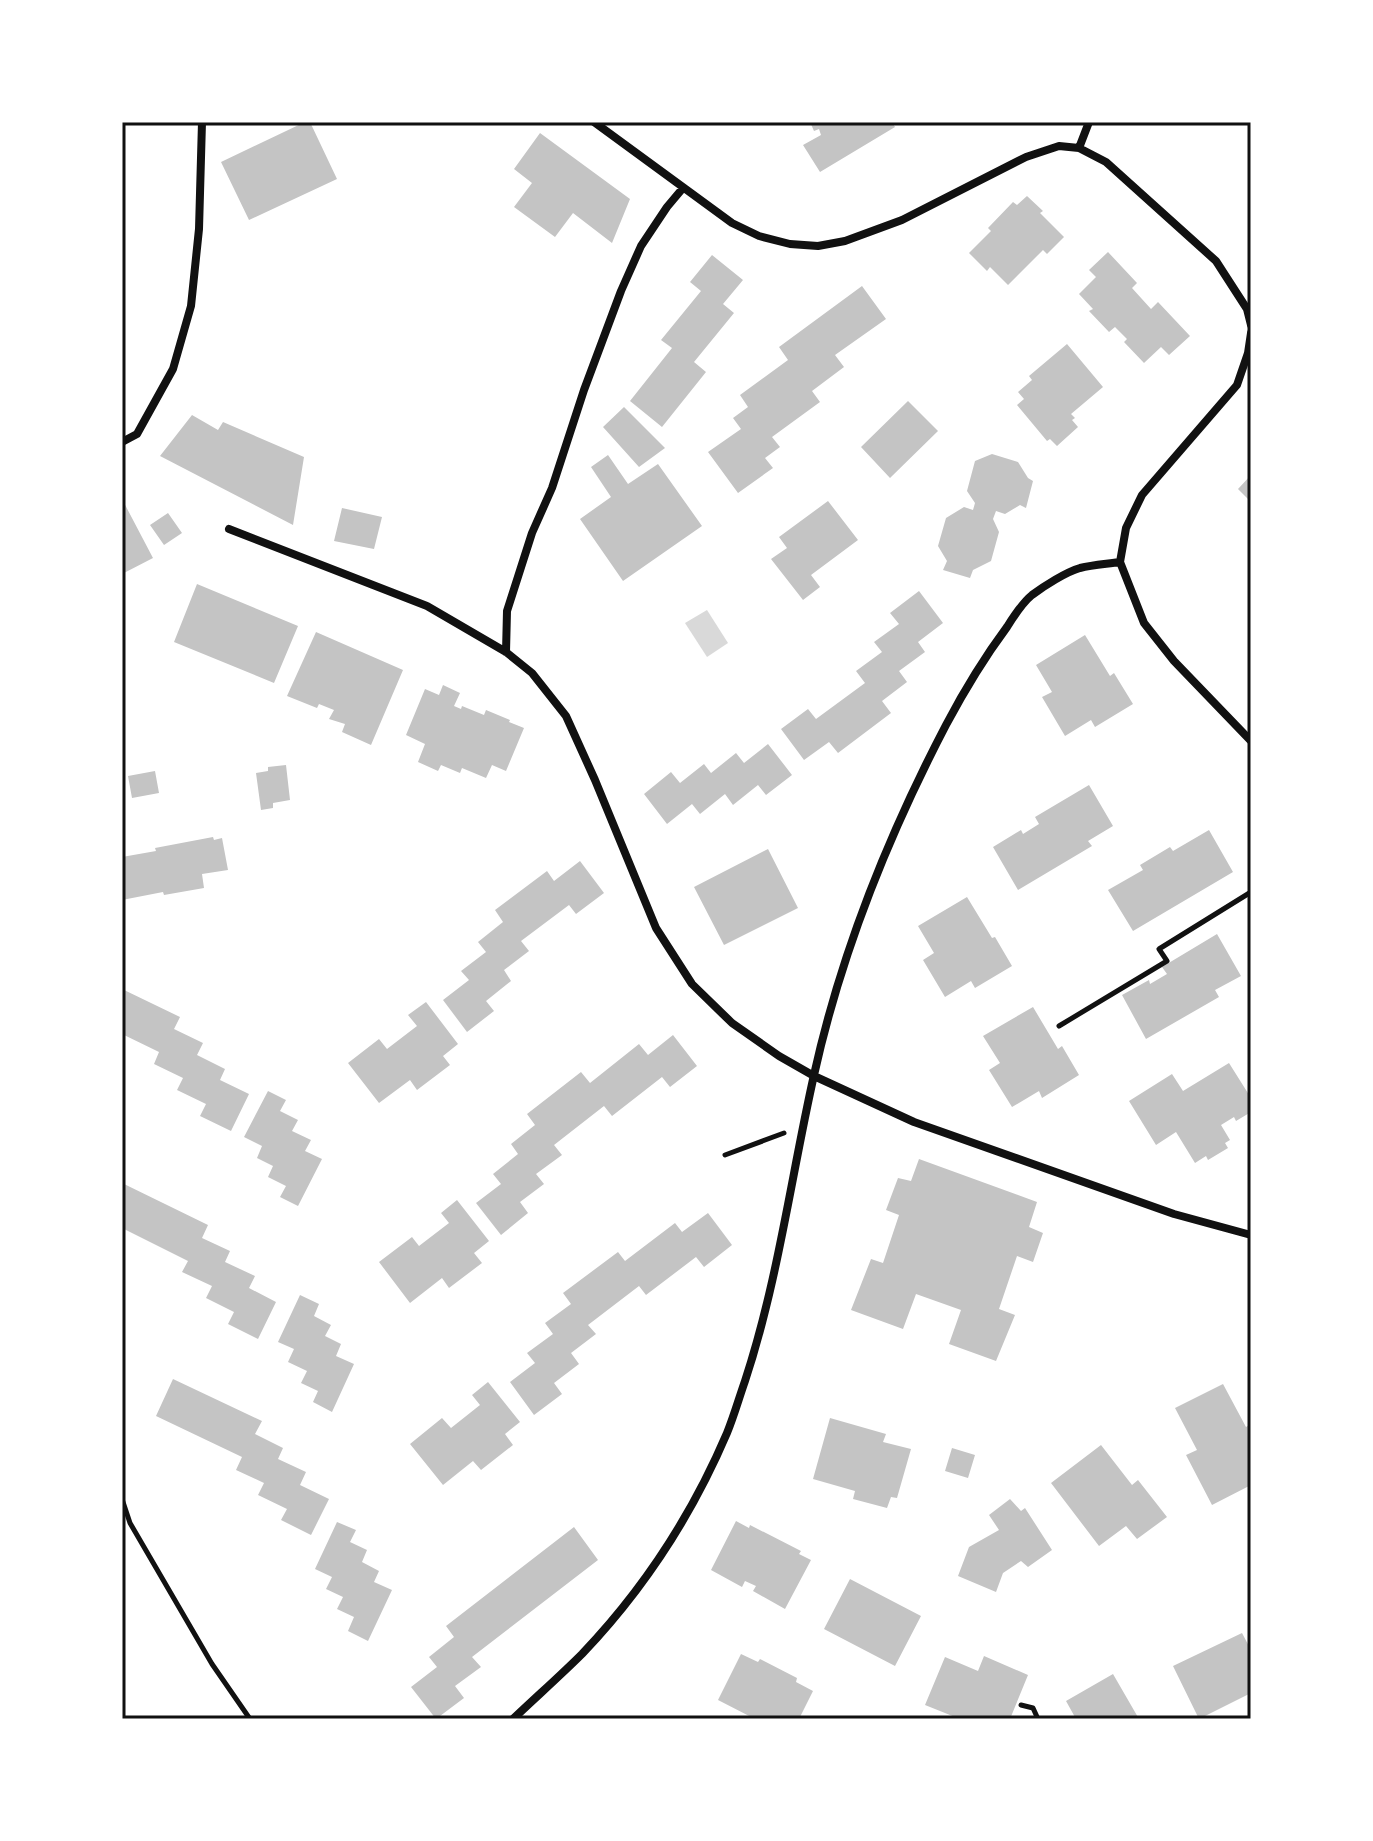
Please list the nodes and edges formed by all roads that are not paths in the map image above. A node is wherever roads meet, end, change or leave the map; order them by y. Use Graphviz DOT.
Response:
graph roads {
  1 [pos="202,122"];
  2 [pos="594,122"];
  3 [pos="1089,122"];
  4 [pos="1079,148"];
  5 [pos="683,188"];
  6 [pos="1251,325"];
  7 [pos="1251,333"];
  8 [pos="122,442"];
  9 [pos="229,529"];
  10 [pos="1120,562"];
  11 [pos="506,652"];
  12 [pos="1251,741"];
  13 [pos="814,1076"];
  14 [pos="1251,1235"];
  15 [pos="513,1719"];
  1 -- 8 [label="street"];
  2 -- 5 [label="street"];
  3 -- 4 [label="street"];
  4 -- 5 [label="street"];
  4 -- 6 [label="street"];
  5 -- 11 [label="street"];
  7 -- 10 [label="street"];
  9 -- 11 [label="street"];
  10 -- 12 [label="street"];
  10 -- 13 [label="street"];
  11 -- 13 [label="street"];
  13 -- 14 [label="street"];
  13 -- 15 [label="street"];
}
